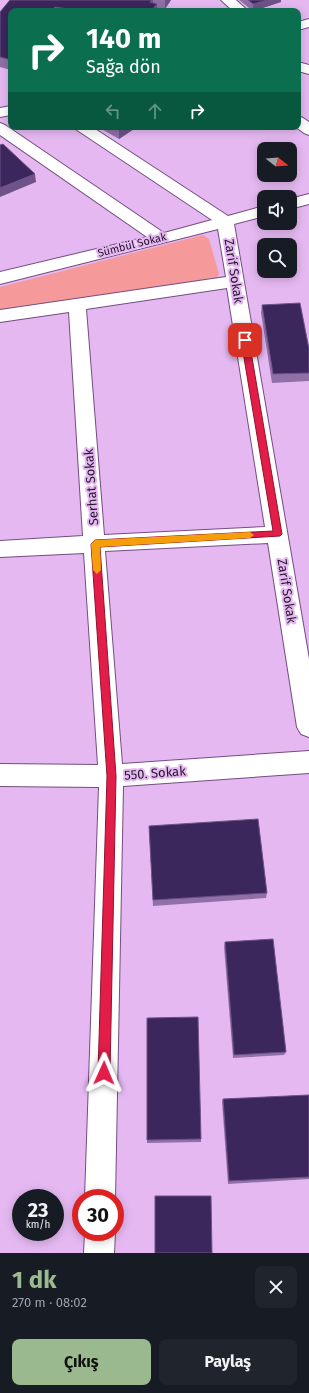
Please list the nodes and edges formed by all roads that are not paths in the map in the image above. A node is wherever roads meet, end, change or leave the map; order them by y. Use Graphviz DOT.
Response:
graph roads {
  1 [pos="228,0"];
  2 [pos="237,8"];
  3 [pos="301,123"];
  4 [pos="0,128"];
  5 [pos="87,130"];
  6 [pos="309,130"];
  7 [pos="309,199"];
  8 [pos="297,202"];
  9 [pos="257,213"];
  10 [pos="225,221"];
  11 [pos="161,239"];
  12 [pos="0,278"];
  13 [pos="235,281"];
  14 [pos="77,304"];
  15 [pos="0,316"];
  16 [pos="277,534"];
  17 [pos="95,544"];
  18 [pos="0,549"];
  19 [pos="309,727"];
  20 [pos="309,762"];
  21 [pos="0,775"];
  22 [pos="112,776"];
  23 [pos="100,1189"];
  24 [pos="100,1241"];
  25 [pos="99,1253"];
  1 -- 2 [label="street"];
  3 -- 6 [label="street"];
  4 -- 11 [label="street"];
  5 -- 10 [label="street, Zarif Sokak"];
  7 -- 8 [label="street"];
  9 -- 10 [label="street, Sümbül Sokak"];
  10 -- 11 [label="street, Sümbül Sokak"];
  10 -- 13 [label="street, Zarif Sokak"];
  11 -- 12 [label="street, Sümbül Sokak"];
  13 -- 14 [label="street"];
  13 -- 16 [label="street, Zarif Sokak"];
  14 -- 15 [label="street"];
  14 -- 17 [label="street, Serhat Sokak"];
  16 -- 17 [label="street"];
  16 -- 19 [label="street, Zarif Sokak"];
  17 -- 18 [label="street"];
  17 -- 22 [label="street, Serhat Sokak"];
  20 -- 22 [label="street, 550. Sokak"];
  21 -- 22 [label="street, 550. Sokak"];
  22 -- 23 [label="street, Serhat Sokak"];
  24 -- 25 [label="street"];
}
